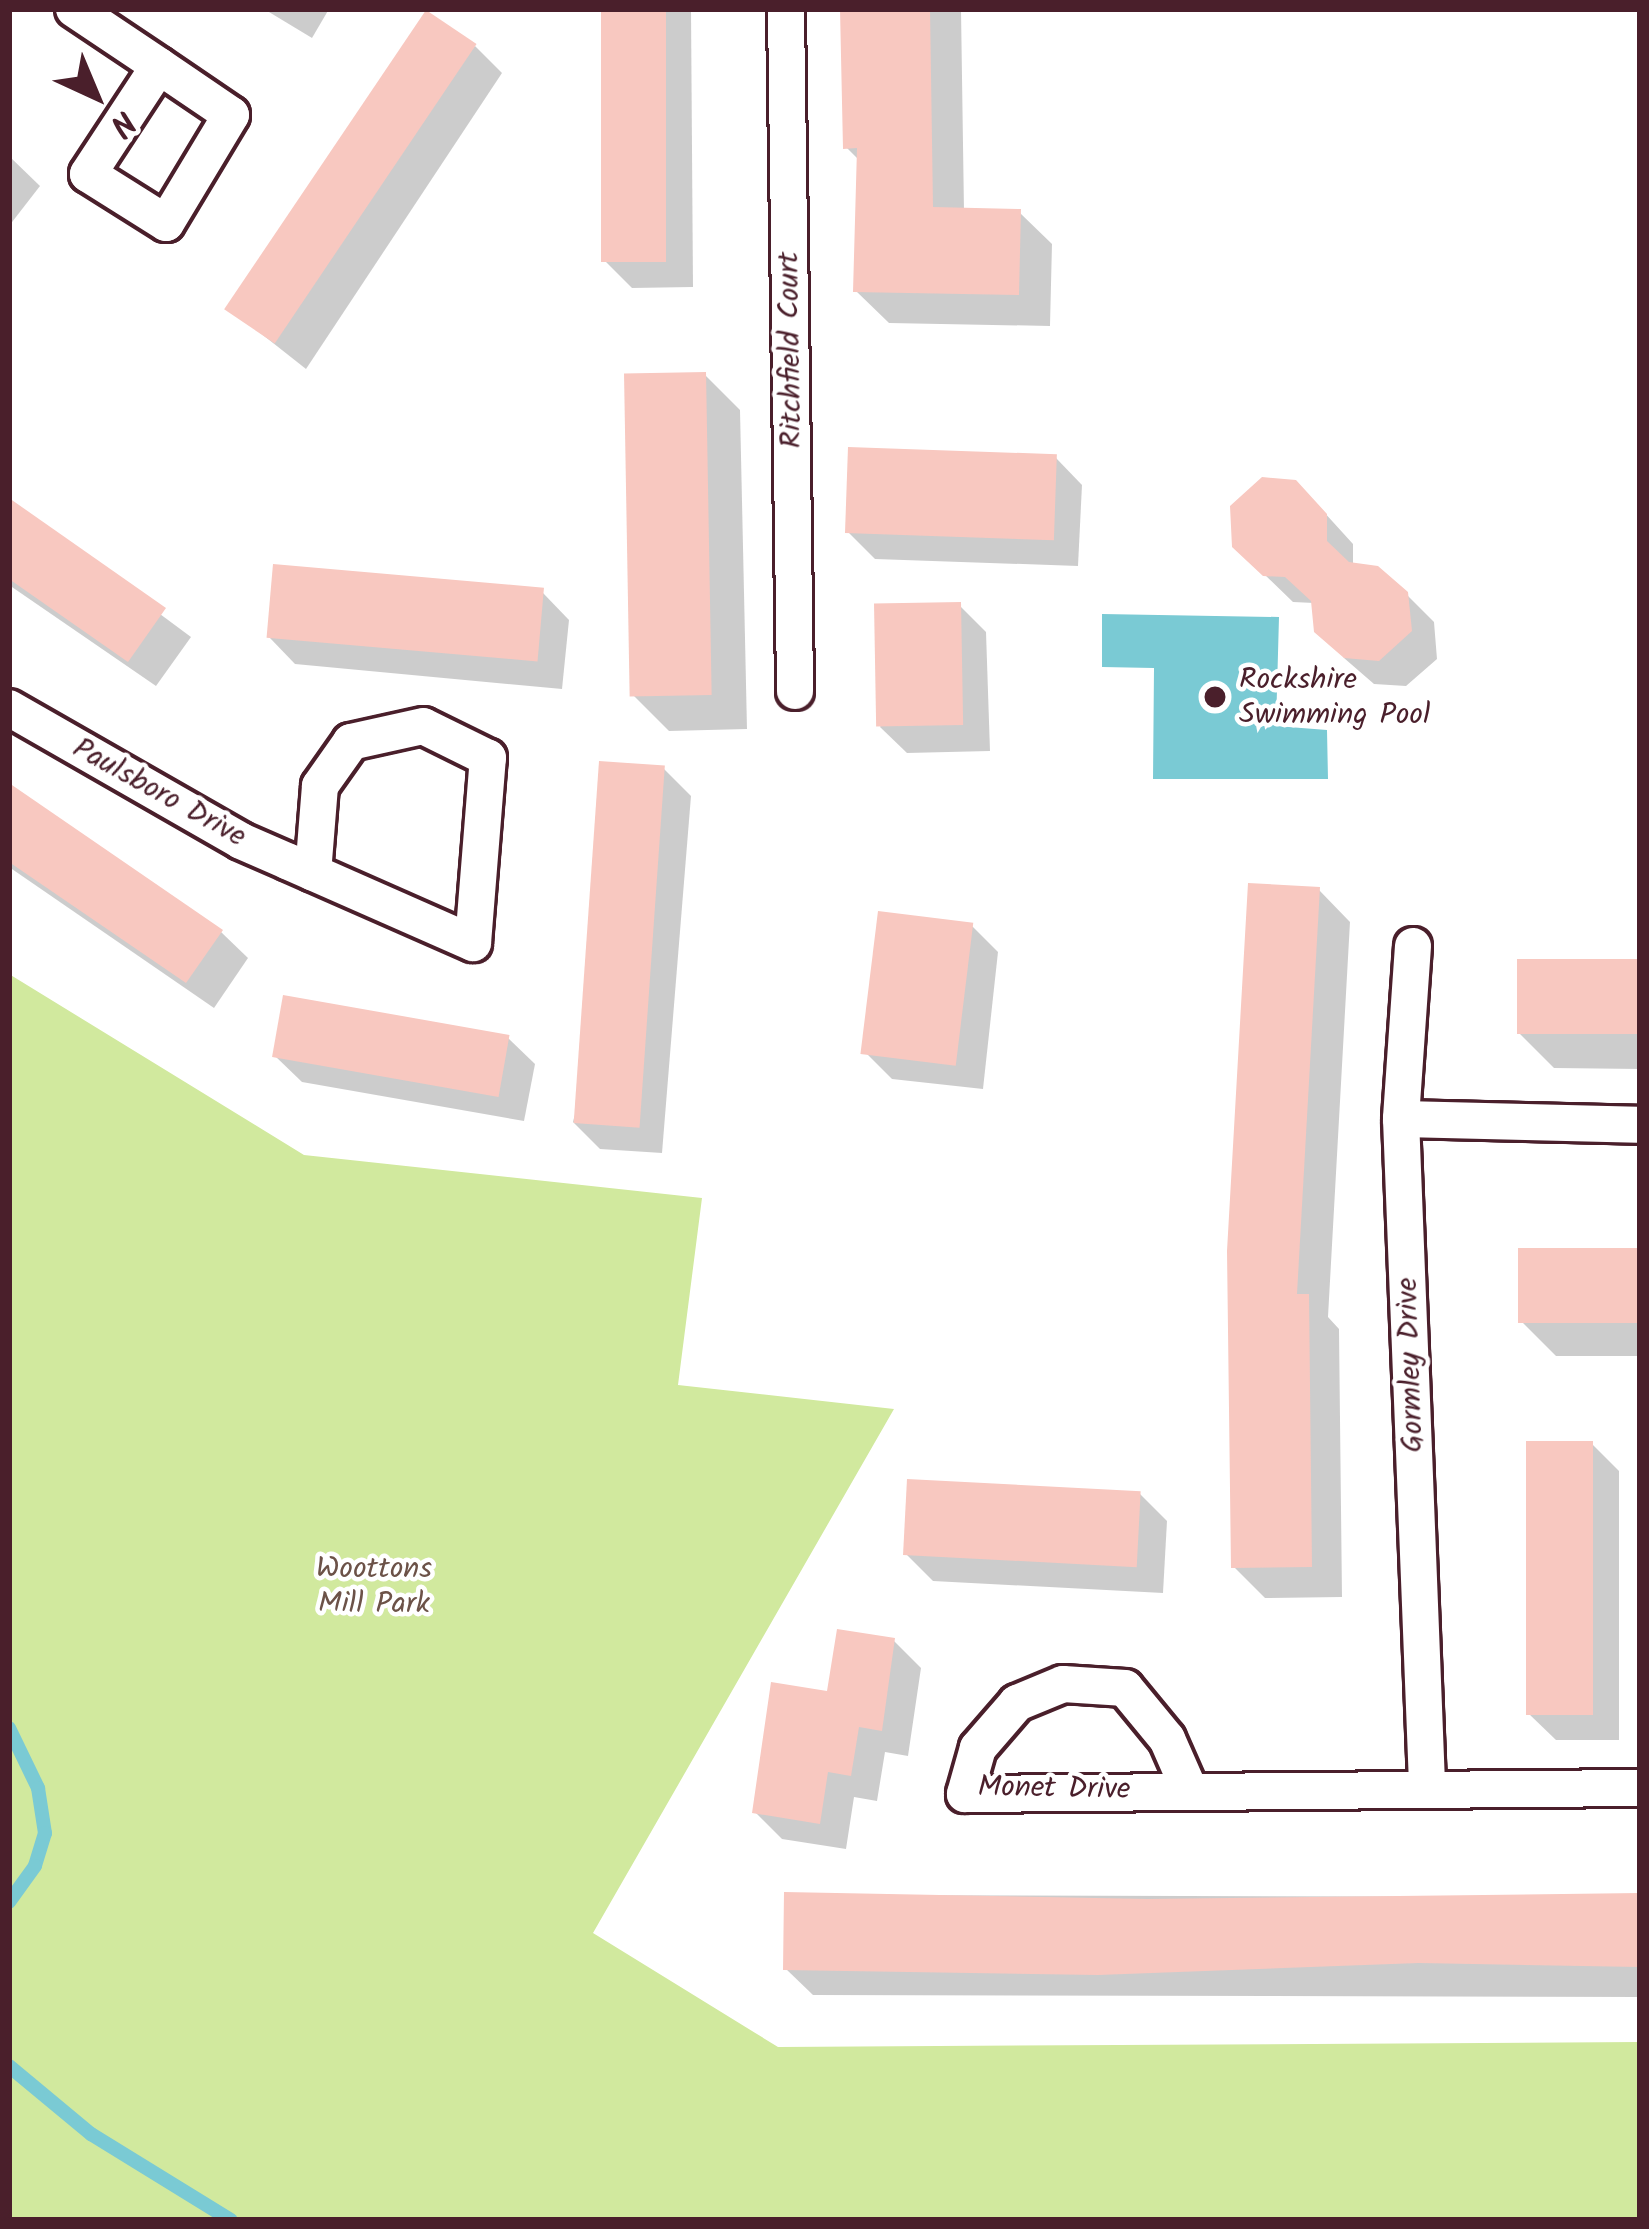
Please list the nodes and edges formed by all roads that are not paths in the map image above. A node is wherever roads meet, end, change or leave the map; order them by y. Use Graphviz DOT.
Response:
graph roads {
  1 [pos="74,9"];
  2 [pos="786,9"];
  3 [pos="159,66"];
  4 [pos="795,691"];
  5 [pos="9,708"];
  6 [pos="313,873"];
  7 [pos="1414,946"];
  8 [pos="1401,1119"];
  9 [pos="1640,1125"];
  10 [pos="1427,1784"];
  11 [pos="1640,1788"];
  12 [pos="1189,1789"];
  1 -- 3 [label="street"];
  2 -- 4 [label="street, Ritchfield Court"];
  5 -- 6 [label="street, Paulsboro Drive"];
  6 -- 6 [label="street, Paulsboro Drive"];
  7 -- 8 [label="street, Gormley Drive"];
  8 -- 9 [label="street"];
  8 -- 10 [label="street, Gormley Drive"];
  10 -- 11 [label="street, Monet Drive"];
  10 -- 12 [label="street, Monet Drive"];
  12 -- 12 [label="street, Monet Drive"];
}
